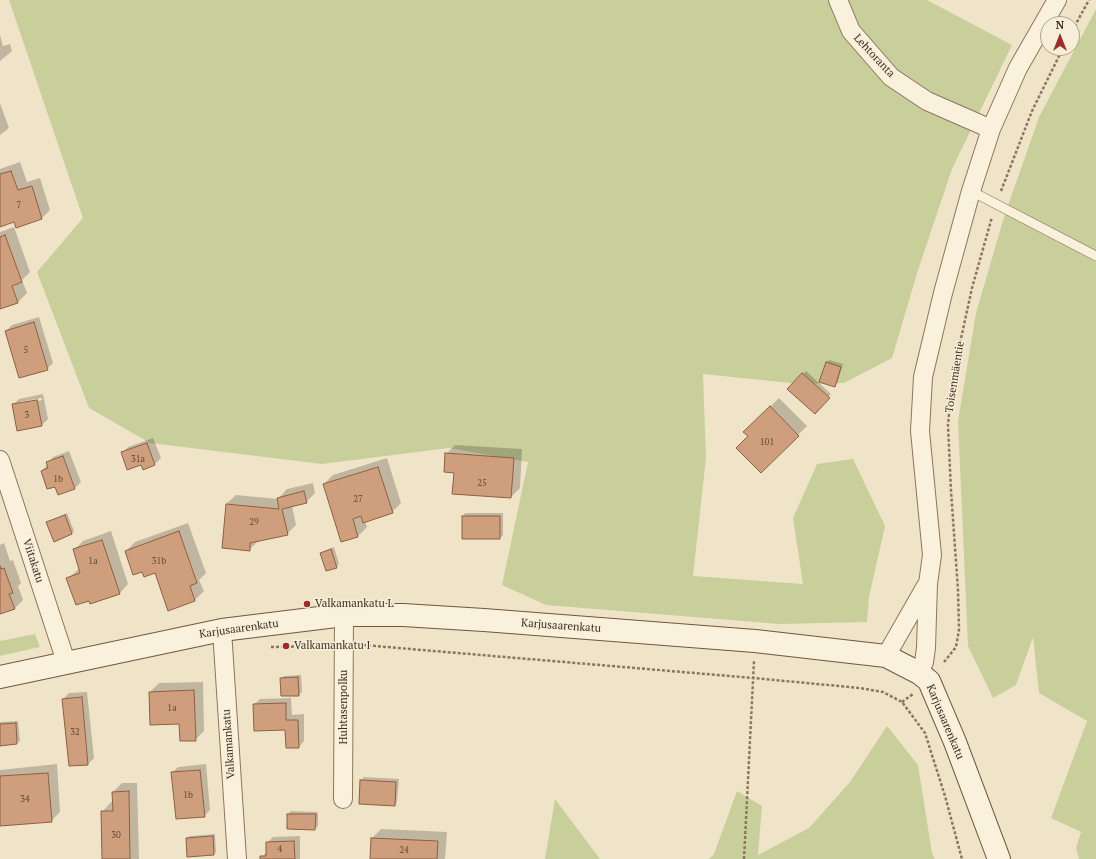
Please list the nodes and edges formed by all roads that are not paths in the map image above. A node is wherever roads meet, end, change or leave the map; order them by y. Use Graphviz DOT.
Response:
graph roads {
  1 [pos="838,0"];
  2 [pos="1057,0"];
  3 [pos="991,129"];
  4 [pos="971,191"];
  5 [pos="1096,256"];
  6 [pos="0,460"];
  7 [pos="928,584"];
  8 [pos="344,615"];
  9 [pos="222,630"];
  10 [pos="886,656"];
  11 [pos="66,662"];
  12 [pos="0,677"];
  13 [pos="924,677"];
  14 [pos="343,799"];
  15 [pos="237,859"];
  16 [pos="999,859"];
  1 -- 3 [label="street, Lehtoranta"];
  2 -- 3 [label="street"];
  3 -- 4 [label="street"];
  4 -- 5 [label="lane"];
  4 -- 7 [label="street"];
  6 -- 11 [label="street, Viitakatu"];
  7 -- 10 [label="street"];
  7 -- 13 [label="street"];
  8 -- 9 [label="street, Karjusaarenkatu"];
  8 -- 10 [label="street, Karjusaarenkatu"];
  8 -- 14 [label="street, Huhtasenpolku"];
  9 -- 11 [label="street, Karjusaarenkatu"];
  9 -- 15 [label="street, Valkamankatu"];
  10 -- 13 [label="street, Karjusaarenkatu"];
  11 -- 12 [label="street, Karjusaarenkatu"];
  13 -- 16 [label="street, Karjusaarenkatu"];
}
